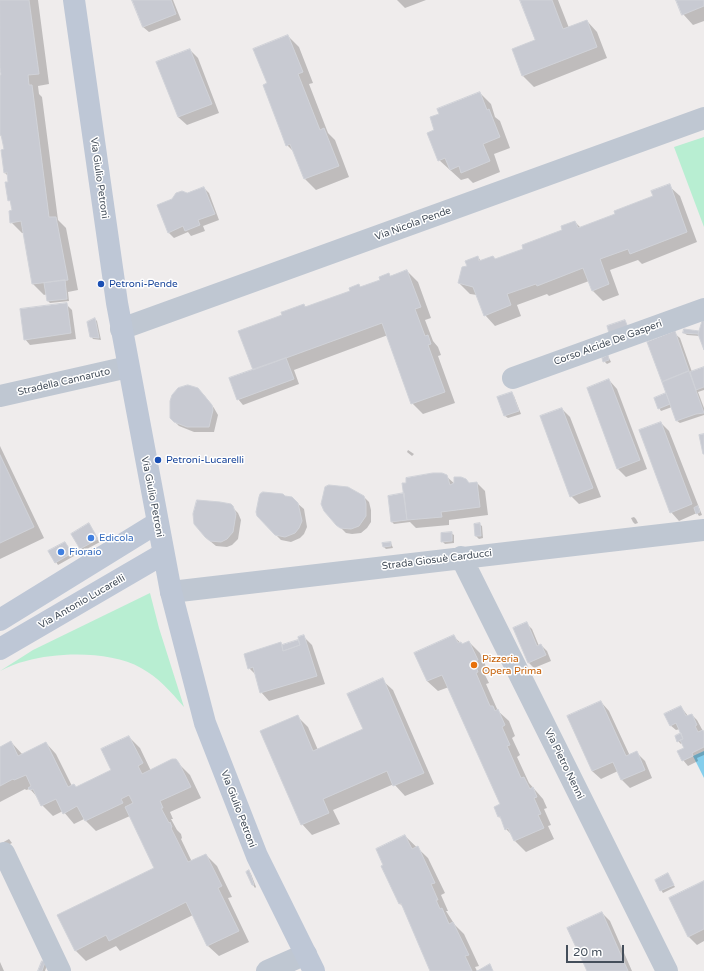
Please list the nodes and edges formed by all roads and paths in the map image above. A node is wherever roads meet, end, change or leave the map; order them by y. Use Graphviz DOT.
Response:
graph roads {
  1 [pos="74,0"];
  2 [pos="704,118"];
  3 [pos="704,309"];
  4 [pos="121,329"];
  5 [pos="128,367"];
  6 [pos="513,378"];
  7 [pos="0,396"];
  8 [pos="157,523"];
  9 [pos="704,530"];
  10 [pos="163,554"];
  11 [pos="461,557"];
  12 [pos="170,592"];
  13 [pos="0,620"];
  14 [pos="0,649"];
  15 [pos="4,853"];
  16 [pos="310,963"];
  17 [pos="60,971"];
  18 [pos="267,971"];
  19 [pos="667,971"];
  1 -- 4 [label="street, Via Giulio Petroni"];
  2 -- 4 [label="street, Via Nicola Pende"];
  3 -- 6 [label="street, Corso Alcide De Gasperi"];
  4 -- 5 [label="street, Via Giulio Petroni"];
  5 -- 7 [label="street, Stradella Cannaruto"];
  5 -- 8 [label="street, Via Giulio Petroni"];
  8 -- 10 [label="street, Via Giulio Petroni"];
  8 -- 13 [label="street"];
  9 -- 11 [label="street, Strada Giosuè Carducci"];
  10 -- 12 [label="street, Via Giulio Petroni"];
  10 -- 14 [label="street, Via Antonio Lucarelli"];
  11 -- 12 [label="street, Strada Giosuè Carducci"];
  11 -- 19 [label="street, Via Pietro Nenni"];
  12 -- 16 [label="street, Via Giulio Petroni"];
  15 -- 17 [label="street"];
  16 -- 18 [label="street"];
}
